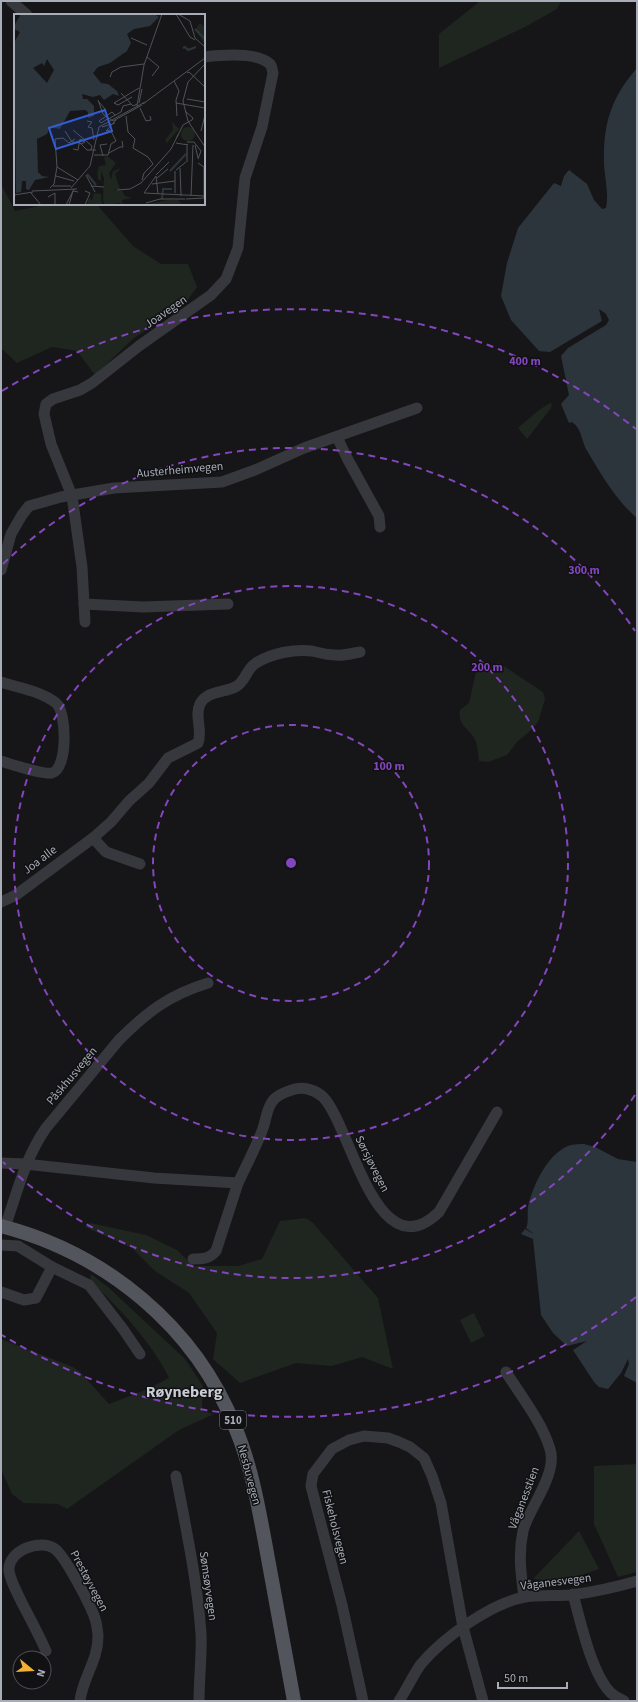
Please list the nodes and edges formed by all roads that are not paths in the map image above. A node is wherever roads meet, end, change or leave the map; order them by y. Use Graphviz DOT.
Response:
graph roads {
  1 [pos="11,1"];
  2 [pos="26,14"];
  3 [pos="205,57"];
  4 [pos="417,408"];
  5 [pos="337,437"];
  6 [pos="72,496"];
  7 [pos="380,527"];
  8 [pos="1,570"];
  9 [pos="84,604"];
  10 [pos="228,604"];
  11 [pos="85,622"];
  12 [pos="360,652"];
  13 [pos="1,682"];
  14 [pos="1,761"];
  15 [pos="93,838"];
  16 [pos="140,864"];
  17 [pos="1,902"];
  18 [pos="208,983"];
  19 [pos="497,1112"];
  20 [pos="1,1163"];
  21 [pos="25,1164"];
  22 [pos="238,1184"];
  23 [pos="4,1223"];
  24 [pos="1,1245"];
  25 [pos="193,1258"];
  26 [pos="52,1267"];
  27 [pos="1,1292"];
  28 [pos="140,1354"];
  29 [pos="506,1372"];
  30 [pos="176,1476"];
  31 [pos="637,1581"];
  32 [pos="572,1594"];
  33 [pos="524,1598"];
  34 [pos="463,1627"];
  35 [pos="46,1650"];
  36 [pos="80,1701"];
  37 [pos="199,1701"];
  38 [pos="294,1701"];
  39 [pos="363,1701"];
  40 [pos="400,1701"];
  41 [pos="483,1701"];
  42 [pos="624,1701"];
  1 -- 2 [label="street"];
  3 -- 6 [label="street, Joavegen"];
  4 -- 5 [label="street, Austerheimvegen"];
  5 -- 6 [label="street, Austerheimvegen"];
  5 -- 7 [label="street"];
  6 -- 8 [label="street, Austerheimvegen"];
  6 -- 9 [label="street, Joavegen"];
  9 -- 10 [label="street"];
  9 -- 11 [label="street, Joavegen"];
  12 -- 15 [label="street, Joa alle"];
  13 -- 14 [label="street"];
  15 -- 16 [label="street"];
  15 -- 17 [label="street, Joa alle"];
  18 -- 21 [label="street, Påskhusvegen"];
  19 -- 22 [label="street, Sørsjøvegen"];
  20 -- 21 [label="street"];
  21 -- 22 [label="street"];
  21 -- 23 [label="street, Påskhusvegen"];
  22 -- 25 [label="street, Sørsjøvegen"];
  23 -- 38 [label="main road, Nesbuvegen / 510"];
  24 -- 26 [label="street"];
  26 -- 27 [label="street"];
  26 -- 28 [label="street"];
  29 -- 33 [label="street, Våganesstien"];
  30 -- 37 [label="street, Sømsøyvegen"];
  31 -- 32 [label="street, Våganesvegen"];
  32 -- 33 [label="street, Våganesvegen"];
  32 -- 42 [label="street"];
  33 -- 34 [label="street, Våganesvegen"];
  34 -- 39 [label="street, Fiskeholsvegen"];
  34 -- 40 [label="street, Våganesvegen"];
  34 -- 41 [label="street, Fiskeholsvegen"];
  35 -- 36 [label="street, Prestøyvegen"];
}
